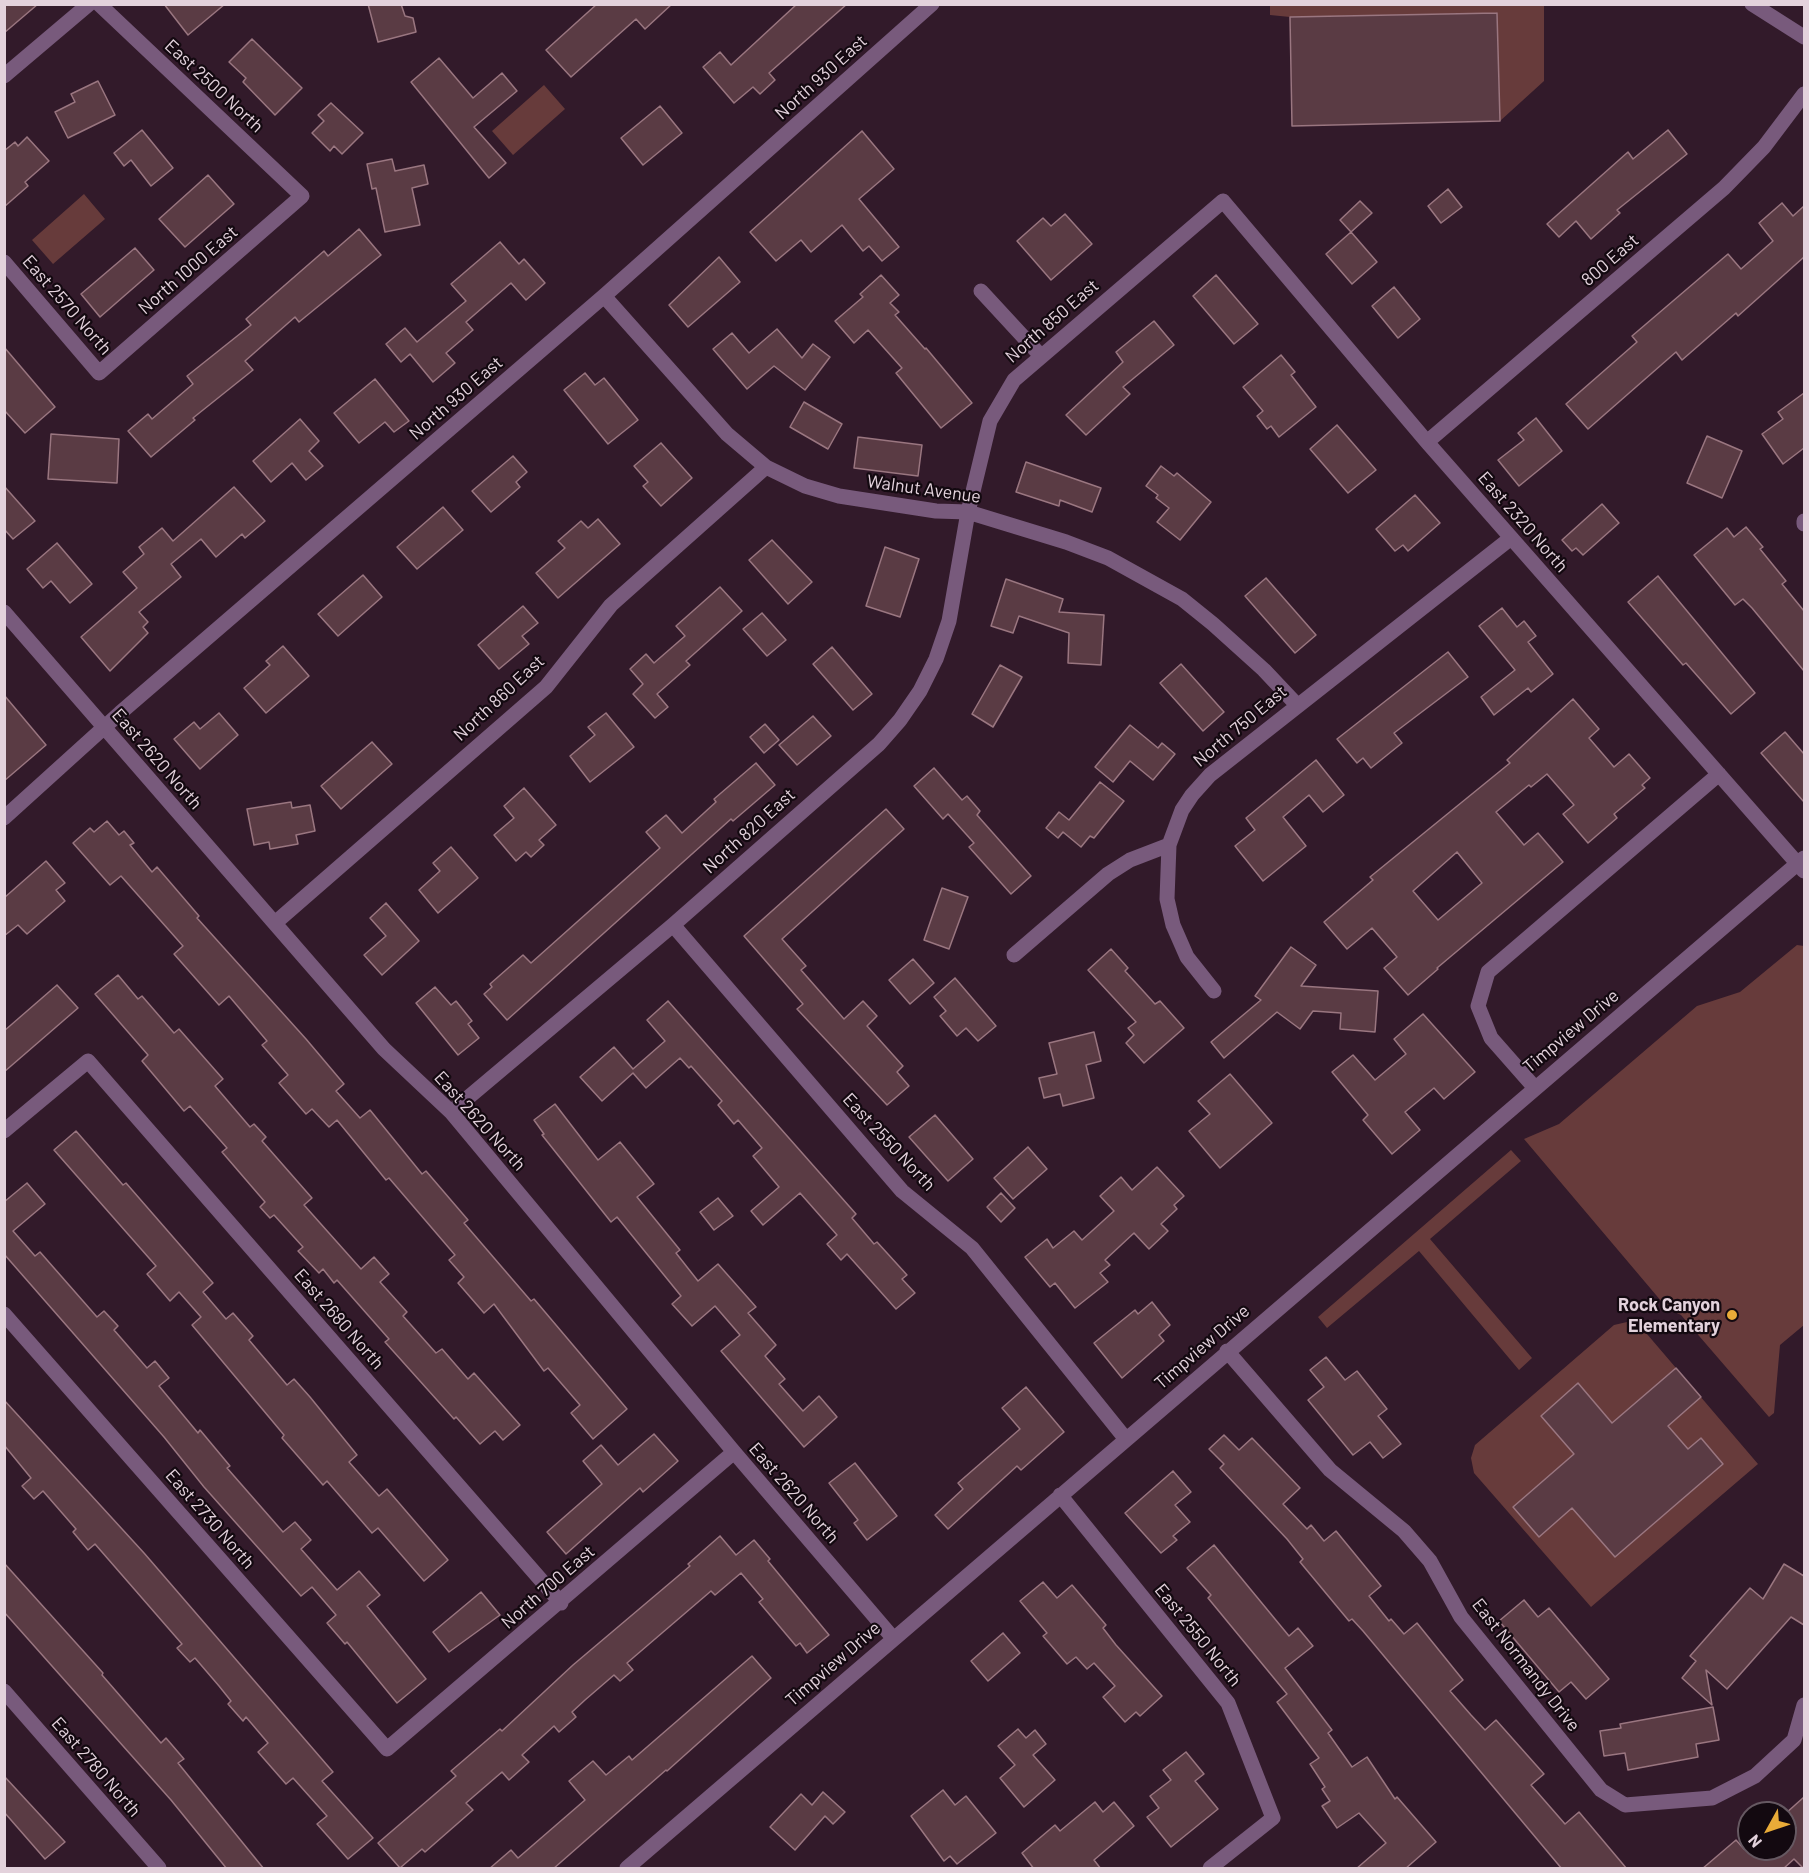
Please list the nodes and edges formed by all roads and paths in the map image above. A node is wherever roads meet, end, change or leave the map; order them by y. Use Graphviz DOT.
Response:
graph roads {
  1 [pos="89,4"];
  2 [pos="99,4"];
  3 [pos="932,4"];
  4 [pos="1752,4"];
  5 [pos="1804,36"];
  6 [pos="4,76"];
  7 [pos="1804,94"];
  8 [pos="302,196"];
  9 [pos="1223,201"];
  10 [pos="4,262"];
  11 [pos="981,291"];
  12 [pos="604,296"];
  13 [pos="1041,356"];
  14 [pos="99,373"];
  15 [pos="1427,442"];
  16 [pos="766,467"];
  17 [pos="968,512"];
  18 [pos="1511,538"];
  19 [pos="4,612"];
  20 [pos="1297,705"];
  21 [pos="104,728"];
  22 [pos="1719,774"];
  23 [pos="4,818"];
  24 [pos="1169,845"];
  25 [pos="1802,864"];
  26 [pos="275,923"];
  27 [pos="673,925"];
  28 [pos="1014,955"];
  29 [pos="1214,991"];
  30 [pos="1535,1088"];
  31 [pos="451,1112"];
  32 [pos="4,1131"];
  33 [pos="4,1314"];
  34 [pos="1227,1351"];
  35 [pos="1125,1438"];
  36 [pos="734,1452"];
  37 [pos="1060,1495"];
  38 [pos="561,1603"];
  39 [pos="893,1638"];
  40 [pos="4,1692"];
  41 [pos="1804,1705"];
  42 [pos="387,1749"];
  43 [pos="159,1869"];
  44 [pos="627,1869"];
  45 [pos="1210,1869"];
  1 -- 6 [label="street"];
  2 -- 8 [label="street, East 2500 North"];
  3 -- 12 [label="street, North 930 East"];
  4 -- 5 [label="street"];
  7 -- 15 [label="street, 800 East"];
  8 -- 14 [label="street, North 1000 East"];
  9 -- 13 [label="street, North 850 East"];
  9 -- 15 [label="street, East 2320 North"];
  10 -- 14 [label="street, East 2570 North"];
  11 -- 13 [label="street"];
  12 -- 16 [label="street, Walnut Avenue"];
  12 -- 21 [label="street, North 930 East"];
  13 -- 17 [label="street, North 850 East"];
  15 -- 18 [label="street, East 2320 North"];
  16 -- 17 [label="street, Walnut Avenue"];
  16 -- 26 [label="street, North 860 East"];
  17 -- 20 [label="street, Walnut Avenue"];
  17 -- 27 [label="street, North 820 East"];
  18 -- 20 [label="street, North 750 East"];
  18 -- 22 [label="street, East 2320 North"];
  19 -- 21 [label="street, East 2620 North"];
  20 -- 24 [label="street, North 750 East"];
  21 -- 23 [label="street, North 930 East"];
  21 -- 26 [label="street, East 2620 North"];
  22 -- 25 [label="street, East 2320 North"];
  22 -- 30 [label="street"];
  24 -- 28 [label="street"];
  24 -- 29 [label="street, North 750 East"];
  25 -- 30 [label="street, Timpview Drive"];
  26 -- 31 [label="street, East 2620 North"];
  27 -- 31 [label="street, North 820 East"];
  27 -- 35 [label="street, East 2550 North"];
  30 -- 34 [label="street, Timpview Drive"];
  31 -- 36 [label="street, East 2620 North"];
  32 -- 38 [label="street, East 2680 North"];
  33 -- 42 [label="street, East 2730 North"];
  34 -- 35 [label="street, Timpview Drive"];
  34 -- 41 [label="street, East Normandy Drive"];
  35 -- 37 [label="street, Timpview Drive"];
  36 -- 38 [label="street, North 700 East"];
  36 -- 39 [label="street, East 2620 North"];
  37 -- 39 [label="street, Timpview Drive"];
  37 -- 45 [label="street, East 2550 North"];
  38 -- 42 [label="street, North 700 East"];
  39 -- 44 [label="street, Timpview Drive"];
  40 -- 43 [label="street, East 2780 North"];
}
